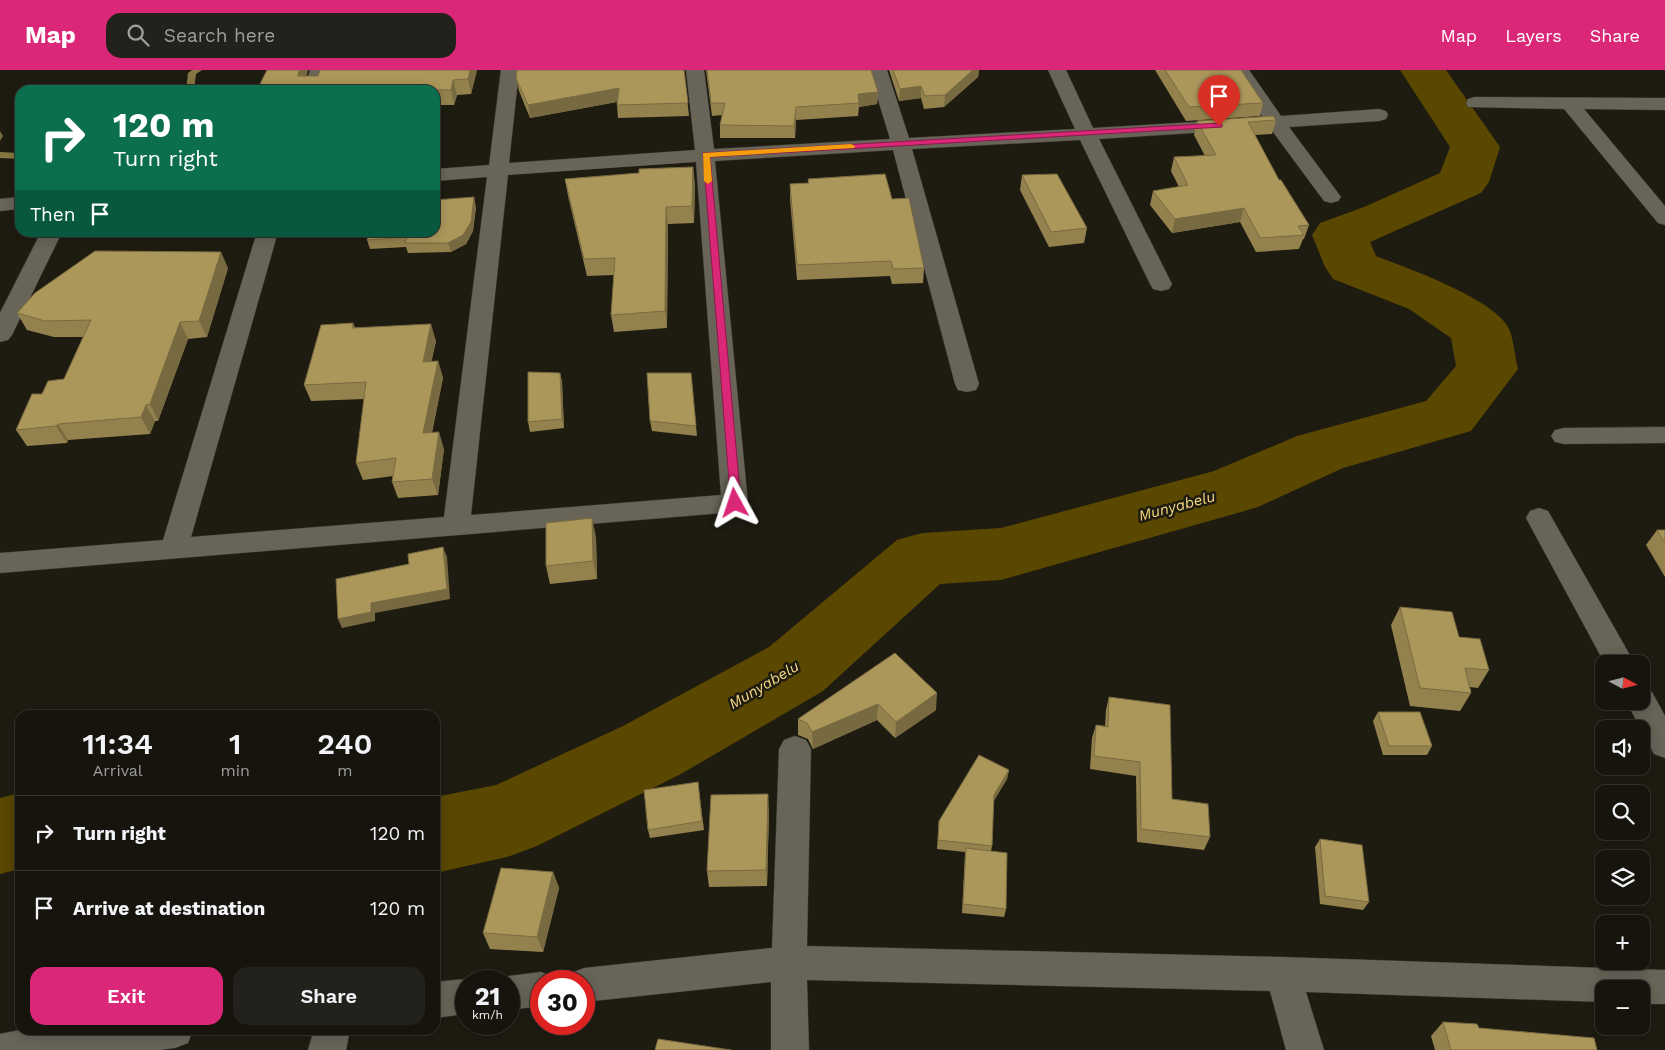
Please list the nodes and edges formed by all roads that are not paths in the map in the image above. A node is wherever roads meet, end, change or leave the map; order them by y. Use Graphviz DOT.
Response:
graph roads {
  1 [pos="319,70"];
  2 [pos="510,70"];
  3 [pos="695,70"];
  4 [pos="878,70"];
  5 [pos="1057,70"];
  6 [pos="1240,70"];
  7 [pos="314,85"];
  8 [pos="1475,103"];
  9 [pos="1569,103"];
  10 [pos="1665,104"];
  11 [pos="1379,115"];
  12 [pos="1276,123"];
  13 [pos="1086,133"];
  14 [pos="901,144"];
  15 [pos="706,154"];
  16 [pos="498,170"];
  17 [pos="440,175"];
  18 [pos="1331,197"];
  19 [pos="0,204"];
  20 [pos="15,204"];
  21 [pos="1665,219"];
  22 [pos="49,237"];
  23 [pos="267,237"];
  24 [pos="1161,284"];
  25 [pos="0,335"];
  26 [pos="967,384"];
  27 [pos="1665,434"];
  28 [pos="1564,436"];
  29 [pos="1539,518"];
  30 [pos="456,526"];
  31 [pos="174,548"];
  32 [pos="0,563"];
  33 [pos="1615,655"];
  34 [pos="1646,710"];
  35 [pos="1665,745"];
  36 [pos="795,749"];
  37 [pos="789,963"];
  38 [pos="1283,974"];
  39 [pos="595,984"];
  40 [pos="1665,987"];
  41 [pos="455,998"];
  42 [pos="440,1000"];
  43 [pos="133,1035"];
  44 [pos="331,1035"];
  45 [pos="8,1050"];
  46 [pos="327,1050"];
  47 [pos="790,1050"];
  48 [pos="1305,1050"];
  1 -- 7 [label="street"];
  2 -- 16 [label="street"];
  3 -- 15 [label="street"];
  4 -- 14 [label="street"];
  5 -- 13 [label="street"];
  6 -- 12 [label="street"];
  8 -- 9 [label="street"];
  9 -- 10 [label="street"];
  9 -- 21 [label="street"];
  11 -- 12 [label="street"];
  12 -- 13 [label="street"];
  12 -- 18 [label="street"];
  13 -- 14 [label="street"];
  13 -- 24 [label="street"];
  14 -- 15 [label="street"];
  14 -- 26 [label="street"];
  15 -- 16 [label="street"];
  15 -- 30 [label="street"];
  16 -- 17 [label="street"];
  16 -- 30 [label="street"];
  19 -- 20 [label="street"];
  22 -- 25 [label="street"];
  23 -- 31 [label="street"];
  27 -- 28 [label="street"];
  29 -- 33 [label="street"];
  30 -- 31 [label="street"];
  31 -- 32 [label="street"];
  34 -- 35 [label="street"];
  36 -- 37 [label="street"];
  37 -- 38 [label="street"];
  37 -- 39 [label="street"];
  37 -- 47 [label="street"];
  38 -- 40 [label="street"];
  38 -- 48 [label="street"];
  41 -- 42 [label="street"];
  43 -- 45 [label="street"];
  44 -- 46 [label="street"];
}
